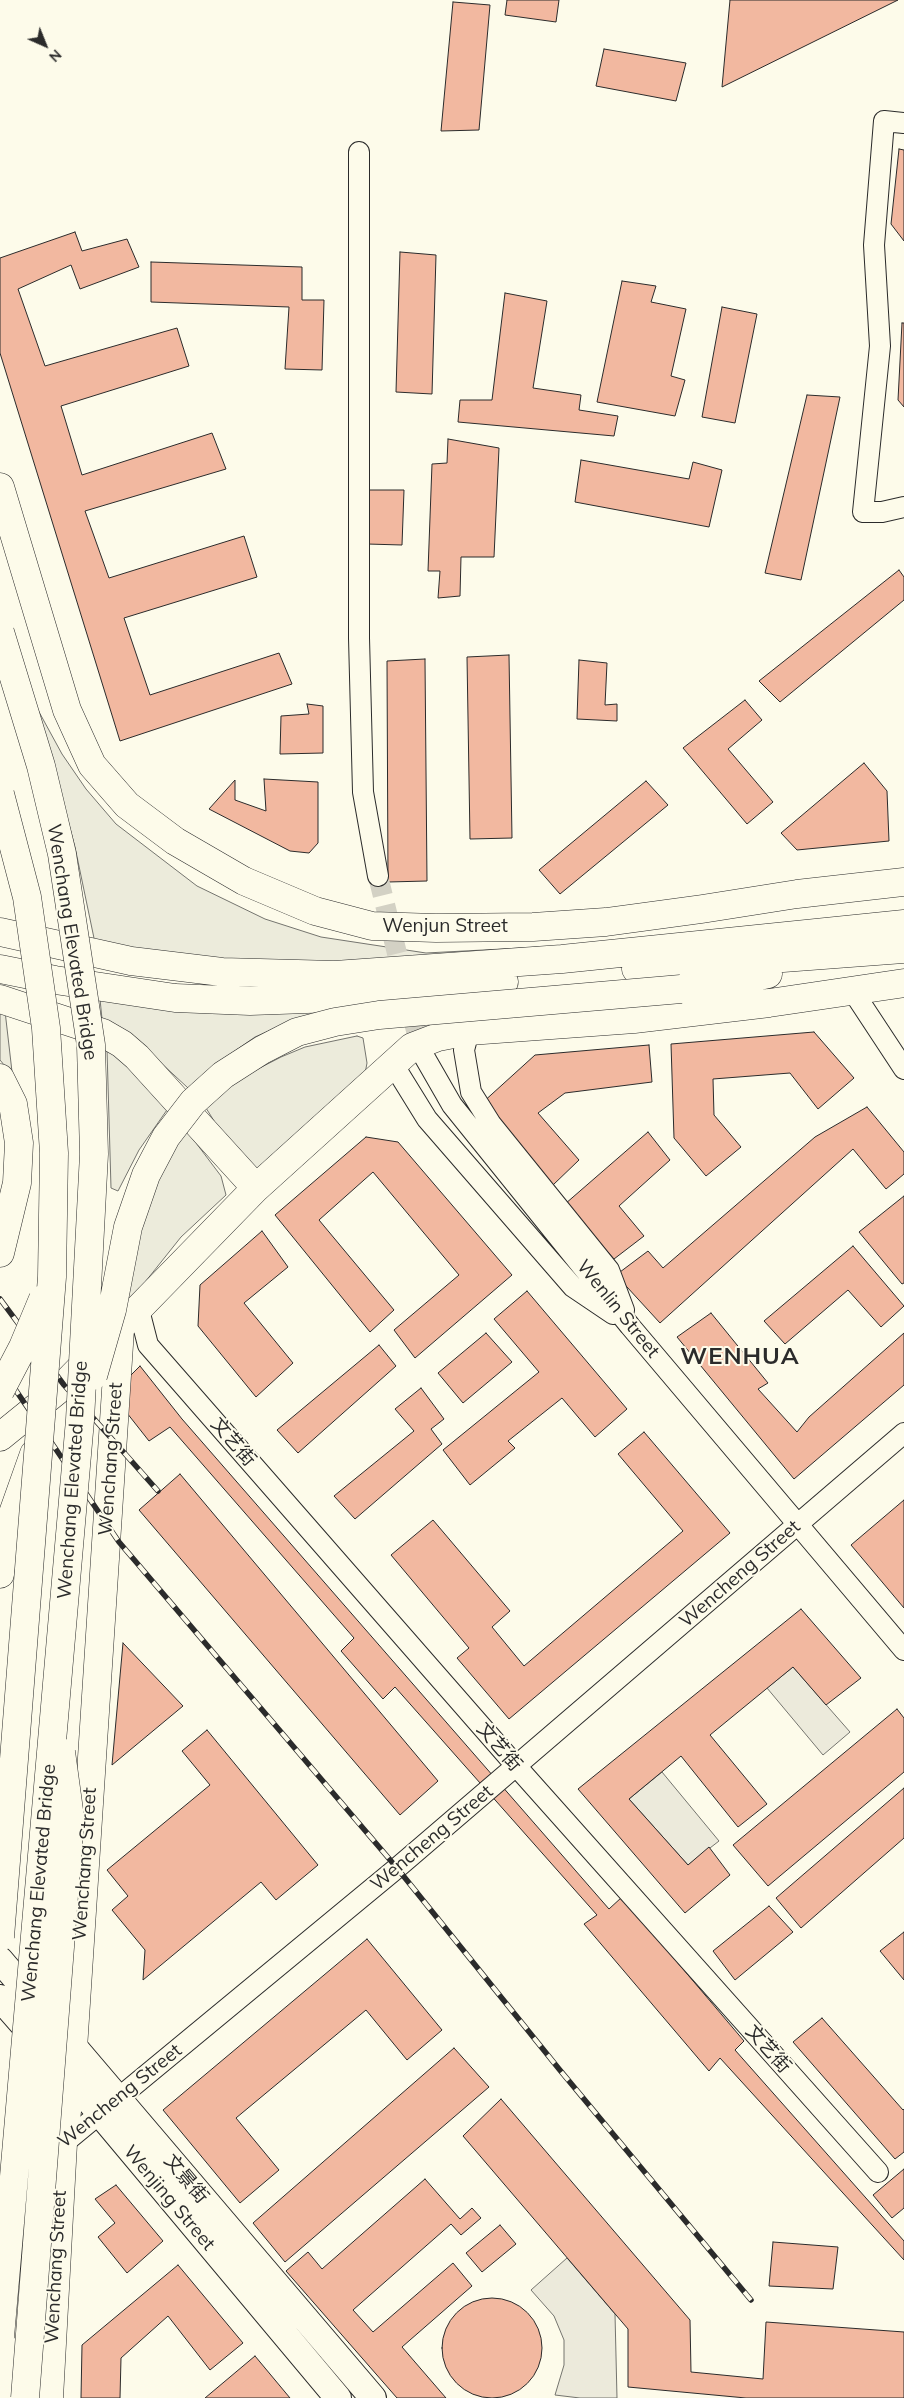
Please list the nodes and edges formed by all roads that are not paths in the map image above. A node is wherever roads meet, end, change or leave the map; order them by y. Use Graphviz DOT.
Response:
graph roads {
  1 [pos="904,123"];
  2 [pos="359,152"];
  3 [pos="0,488"];
  4 [pos="904,507"];
  5 [pos="0,632"];
  6 [pos="0,794"];
  7 [pos="378,876"];
  8 [pos="904,882"];
  9 [pos="702,909"];
  10 [pos="904,924"];
  11 [pos="0,932"];
  12 [pos="868,939"];
  13 [pos="904,949"];
  14 [pos="0,969"];
  15 [pos="726,983"];
  16 [pos="897,983"];
  17 [pos="852,990"];
  18 [pos="0,998"];
  19 [pos="469,1031"];
  20 [pos="421,1051"];
  21 [pos="393,1064"];
  22 [pos="904,1069"];
  23 [pos="0,1078"];
  24 [pos="256,1188"];
  25 [pos="0,1253"];
  26 [pos="52,1277"];
  27 [pos="139,1310"];
  28 [pos="630,1326"];
  29 [pos="120,1329"];
  30 [pos="0,1392"];
  31 [pos="80,1420"];
  32 [pos="904,1433"];
  33 [pos="40,1436"];
  34 [pos="0,1437"];
  35 [pos="799,1523"];
  36 [pos="0,1574"];
  37 [pos="904,1650"];
  38 [pos="54,1704"];
  39 [pos="517,1767"];
  40 [pos="0,1937"];
  41 [pos="0,1960"];
  42 [pos="0,1998"];
  43 [pos="73,2046"];
  44 [pos="71,2079"];
  45 [pos="108,2106"];
  46 [pos="63,2143"];
  47 [pos="878,2172"];
  48 [pos="0,2197"];
  49 [pos="0,2336"];
  50 [pos="25,2398"];
  51 [pos="49,2398"];
  52 [pos="338,2398"];
  53 [pos="373,2398"];
  1 -- 4 [label="street"];
  2 -- 7 [label="street"];
  3 -- 9 [label="highway, Wenjun Street"];
  5 -- 31 [label="highway, Wenchang Elevated Bridge, bridge"];
  6 -- 26 [label="highway, Wenchang Elevated Bridge, bridge"];
  8 -- 9 [label="highway, Wenjun Street"];
  9 -- 12 [label="highway"];
  10 -- 12 [label="highway"];
  11 -- 12 [label="highway"];
  12 -- 13 [label="highway"];
  12 -- 14 [label="highway"];
  12 -- 15 [label="highway"];
  15 -- 16 [label="highway"];
  15 -- 31 [label="highway, bridge"];
  16 -- 17 [label="highway"];
  17 -- 19 [label="highway"];
  17 -- 22 [label="street"];
  18 -- 24 [label="highway"];
  19 -- 21 [label="highway"];
  19 -- 28 [label="street"];
  20 -- 28 [label="street, Wenlin Street"];
  21 -- 24 [label="highway"];
  21 -- 28 [label="street"];
  23 -- 25 [label="highway"];
  24 -- 27 [label="highway"];
  26 -- 30 [label="highway, bridge"];
  26 -- 33 [label="highway, Wenchang Elevated Bridge, bridge"];
  27 -- 29 [label="highway"];
  27 -- 39 [label="street, 文艺街"];
  28 -- 35 [label="street, Wenlin Street"];
  29 -- 34 [label="highway"];
  29 -- 43 [label="highway, Wenchang Street"];
  31 -- 38 [label="highway, Wenchang Elevated Bridge, bridge"];
  32 -- 35 [label="street, Wencheng Street"];
  33 -- 36 [label="highway, bridge"];
  33 -- 40 [label="highway, Wenchang Elevated Bridge, bridge"];
  35 -- 37 [label="street, Wenlin Street"];
  35 -- 39 [label="street, Wencheng Street"];
  38 -- 49 [label="highway, Wenchang Elevated Bridge, bridge"];
  38 -- 50 [label="highway, bridge"];
  39 -- 45 [label="street, Wencheng Street"];
  39 -- 47 [label="street, 文艺街"];
  41 -- 43 [label="main road, 文景街"];
  42 -- 44 [label="main road, Wenjing Street"];
  43 -- 44 [label="highway, Wenchang Street"];
  43 -- 45 [label="main road, 文景街"];
  44 -- 45 [label="main road, Wenjing Street"];
  44 -- 46 [label="highway, Wenchang Street"];
  45 -- 46 [label="street, Wencheng Street"];
  45 -- 52 [label="main road, Wenjing Street"];
  45 -- 53 [label="main road, 文景街"];
  46 -- 48 [label="street, Wencheng Street"];
  46 -- 51 [label="highway, Wenchang Street"];
}
